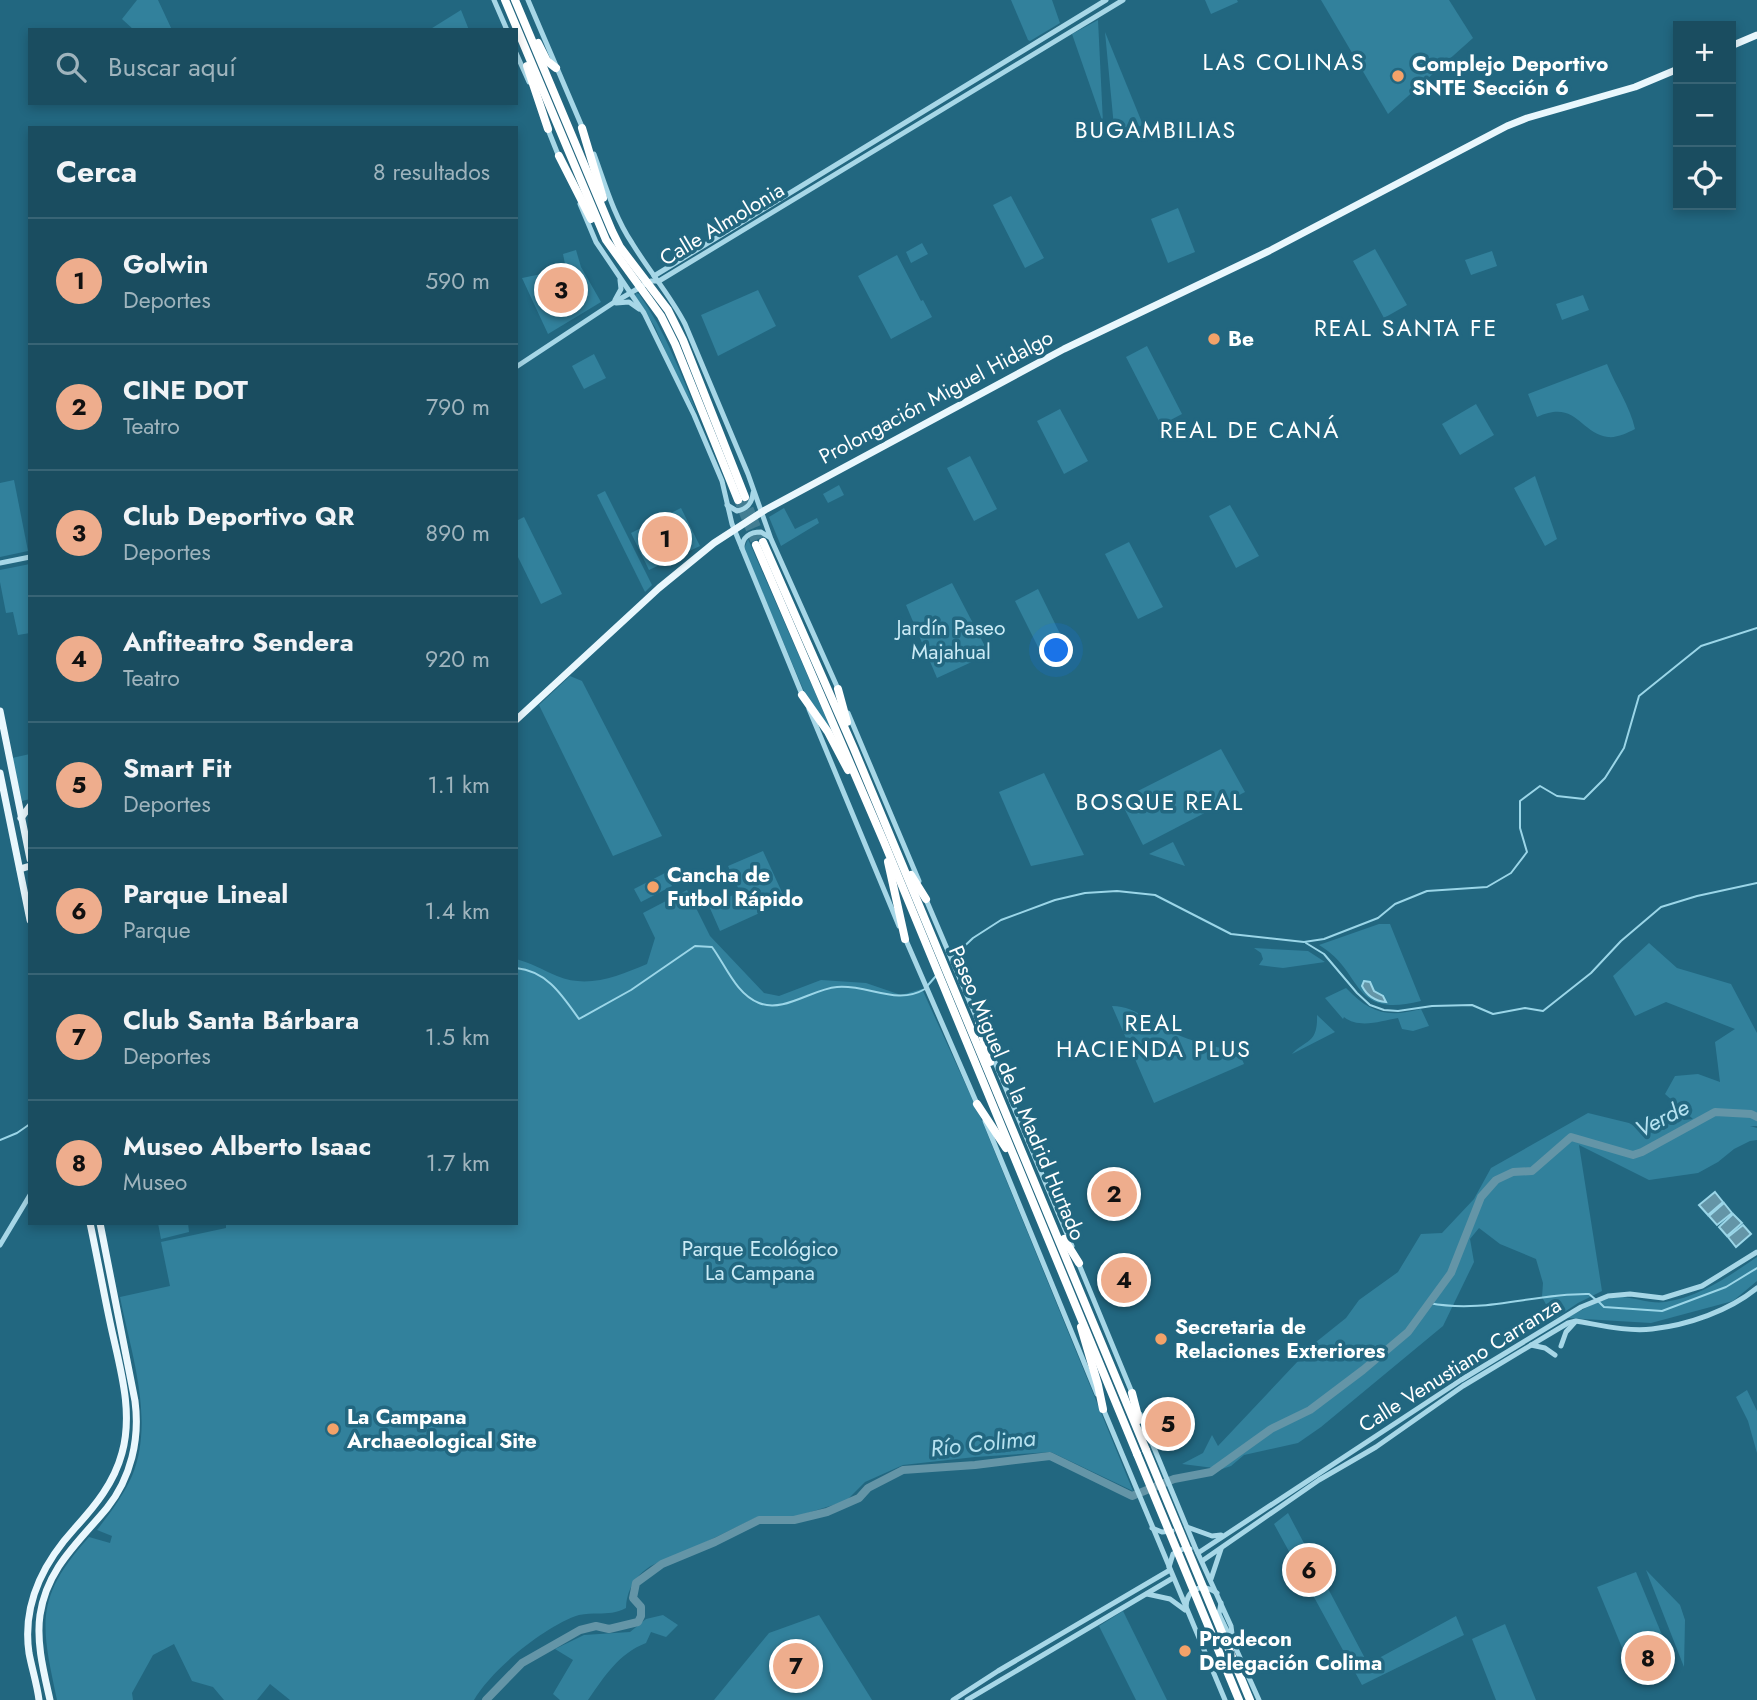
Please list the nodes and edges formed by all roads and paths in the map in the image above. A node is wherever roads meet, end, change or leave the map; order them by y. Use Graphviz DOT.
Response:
graph roads {
  1 [pos="494,0"];
  2 [pos="505,0"];
  3 [pos="515,0"];
  4 [pos="528,0"];
  5 [pos="1106,0"];
  6 [pos="1123,0"];
  7 [pos="515,13"];
  8 [pos="506,28"];
  9 [pos="514,28"];
  10 [pos="1757,35"];
  11 [pos="518,43"];
  12 [pos="1736,44"];
  13 [pos="518,58"];
  14 [pos="556,68"];
  15 [pos="1673,71"];
  16 [pos="582,128"];
  17 [pos="548,129"];
  18 [pos="559,156"];
  19 [pos="612,231"];
  20 [pos="606,240"];
  21 [pos="619,276"];
  22 [pos="651,281"];
  23 [pos="631,293"];
  24 [pos="613,303"];
  25 [pos="644,313"];
  26 [pos="518,366"];
  27 [pos="754,491"];
  28 [pos="741,499"];
  29 [pos="727,505"];
  30 [pos="761,512"];
  31 [pos="734,529"];
  32 [pos="763,542"];
  33 [pos="741,549"];
  34 [pos="28,557"];
  35 [pos="0,563"];
  36 [pos="838,689"];
  37 [pos="803,695"];
  38 [pos="0,712"];
  39 [pos="518,718"];
  40 [pos="854,749"];
  41 [pos="0,773"];
  42 [pos="857,778"];
  43 [pos="28,809"];
  44 [pos="21,819"];
  45 [pos="884,842"];
  46 [pos="895,849"];
  47 [pos="28,850"];
  48 [pos="28,867"];
  49 [pos="20,869"];
  50 [pos="926,899"];
  51 [pos="28,910"];
  52 [pos="905,939"];
  53 [pos="979,1024"];
  54 [pos="1003,1102"];
  55 [pos="977,1104"];
  56 [pos="1015,1161"];
  57 [pos="28,1198"];
  58 [pos="1050,1215"];
  59 [pos="90,1225"];
  60 [pos="100,1225"];
  61 [pos="0,1245"];
  62 [pos="1757,1254"];
  63 [pos="1079,1263"];
  64 [pos="1757,1288"];
  65 [pos="1077,1307"];
  66 [pos="1576,1321"];
  67 [pos="1531,1345"];
  68 [pos="1561,1346"];
  69 [pos="1555,1356"];
  70 [pos="1132,1393"];
  71 [pos="1103,1409"];
  72 [pos="1146,1450"];
  73 [pos="1328,1471"];
  74 [pos="1181,1513"];
  75 [pos="1187,1527"];
  76 [pos="1152,1528"];
  77 [pos="1224,1535"];
  78 [pos="1221,1549"];
  79 [pos="1163,1553"];
  80 [pos="1198,1553"];
  81 [pos="1202,1561"];
  82 [pos="1170,1570"];
  83 [pos="1173,1578"];
  84 [pos="1156,1579"];
  85 [pos="1211,1579"];
  86 [pos="1217,1593"];
  87 [pos="1147,1594"];
  88 [pos="1188,1612"];
  89 [pos="39,1700"];
  90 [pos="50,1700"];
  91 [pos="953,1700"];
  92 [pos="967,1700"];
  93 [pos="1225,1700"];
  94 [pos="1239,1700"];
  95 [pos="1250,1700"];
  96 [pos="1259,1700"];
  1 -- 8 [label="street"];
  2 -- 7 [label="highway"];
  3 -- 7 [label="highway"];
  4 -- 14 [label="street"];
  5 -- 22 [label="street, Calle Almolonia"];
  6 -- 22 [label="street, Calle Almolonia"];
  7 -- 9 [label="highway"];
  7 -- 14 [label="highway"];
  7 -- 19 [label="highway"];
  7 -- 20 [label="highway"];
  10 -- 12 [label="main road"];
  11 -- 17 [label="highway"];
  13 -- 17 [label="street"];
  14 -- 16 [label="street"];
  15 -- 30 [label="main road, Prolongación Miguel Hidalgo"];
  16 -- 19 [label="highway"];
  16 -- 22 [label="street"];
  17 -- 18 [label="street"];
  18 -- 20 [label="highway"];
  18 -- 21 [label="street"];
  19 -- 22 [label="highway"];
  20 -- 22 [label="highway"];
  21 -- 23 [label="street"];
  21 -- 24 [label="street"];
  22 -- 23 [label="street"];
  22 -- 27 [label="street"];
  22 -- 28 [label="highway"];
  23 -- 24 [label="street"];
  23 -- 25 [label="street"];
  24 -- 25 [label="street"];
  24 -- 26 [label="street"];
  25 -- 29 [label="street"];
  27 -- 29 [label="street"];
  27 -- 30 [label="street"];
  29 -- 31 [label="street"];
  30 -- 31 [label="main road, Prolongación Miguel Hidalgo"];
  30 -- 32 [label="street"];
  31 -- 33 [label="street"];
  31 -- 39 [label="main road, Prolongación Miguel Hidalgo"];
  32 -- 33 [label="street"];
  32 -- 36 [label="street"];
  32 -- 40 [label="highway, Paseo Miguel de la Madrid Hurtado"];
  32 -- 42 [label="highway, Paseo Miguel de la Madrid Hurtado"];
  33 -- 37 [label="street"];
  34 -- 35 [label="street"];
  36 -- 40 [label="highway"];
  36 -- 50 [label="street"];
  37 -- 42 [label="highway"];
  37 -- 52 [label="street"];
  38 -- 44 [label="main road"];
  40 -- 46 [label="highway, Paseo Miguel de la Madrid Hurtado"];
  41 -- 49 [label="main road"];
  42 -- 45 [label="highway, Paseo Miguel de la Madrid Hurtado"];
  43 -- 44 [label="main road"];
  44 -- 47 [label="main road"];
  45 -- 52 [label="highway"];
  45 -- 56 [label="highway, Paseo Miguel de la Madrid Hurtado"];
  46 -- 50 [label="highway"];
  46 -- 54 [label="highway, Paseo Miguel de la Madrid Hurtado"];
  48 -- 49 [label="main road"];
  49 -- 51 [label="main road"];
  50 -- 53 [label="street"];
  52 -- 55 [label="street"];
  53 -- 54 [label="highway"];
  53 -- 63 [label="street"];
  54 -- 58 [label="highway, Paseo Miguel de la Madrid Hurtado"];
  55 -- 56 [label="highway"];
  55 -- 71 [label="street"];
  56 -- 65 [label="highway, Paseo Miguel de la Madrid Hurtado"];
  57 -- 61 [label="street"];
  58 -- 63 [label="highway"];
  58 -- 72 [label="highway, Paseo Miguel de la Madrid Hurtado"];
  59 -- 89 [label="main road"];
  60 -- 90 [label="main road"];
  62 -- 73 [label="street, Calle Venustiano Carranza"];
  63 -- 70 [label="street"];
  64 -- 66 [label="street, Calle Venustiano Carranza"];
  65 -- 71 [label="highway"];
  65 -- 94 [label="highway, Paseo Miguel de la Madrid Hurtado, bridge"];
  66 -- 67 [label="street, Calle Venustiano Carranza"];
  66 -- 68 [label="street"];
  67 -- 69 [label="street"];
  67 -- 73 [label="street, Calle Venustiano Carranza"];
  70 -- 72 [label="highway"];
  70 -- 74 [label="street"];
  71 -- 76 [label="street"];
  72 -- 95 [label="highway, Paseo Miguel de la Madrid Hurtado, bridge"];
  73 -- 77 [label="street, Calle Venustiano Carranza"];
  73 -- 78 [label="street, Calle Venustiano Carranza"];
  74 -- 75 [label="street"];
  74 -- 76 [label="street"];
  75 -- 77 [label="street"];
  75 -- 80 [label="street"];
  76 -- 79 [label="street"];
  77 -- 80 [label="street, Calle Venustiano Carranza"];
  78 -- 81 [label="street, Calle Venustiano Carranza"];
  78 -- 85 [label="street"];
  79 -- 82 [label="street"];
  79 -- 84 [label="street"];
  80 -- 81 [label="street"];
  80 -- 82 [label="street"];
  81 -- 83 [label="street"];
  81 -- 85 [label="street"];
  82 -- 83 [label="street"];
  82 -- 84 [label="street"];
  83 -- 87 [label="street"];
  83 -- 88 [label="street"];
  84 -- 91 [label="street"];
  85 -- 86 [label="street"];
  86 -- 88 [label="street"];
  86 -- 96 [label="street"];
  87 -- 88 [label="street"];
  87 -- 92 [label="street"];
  88 -- 93 [label="street"];
}
